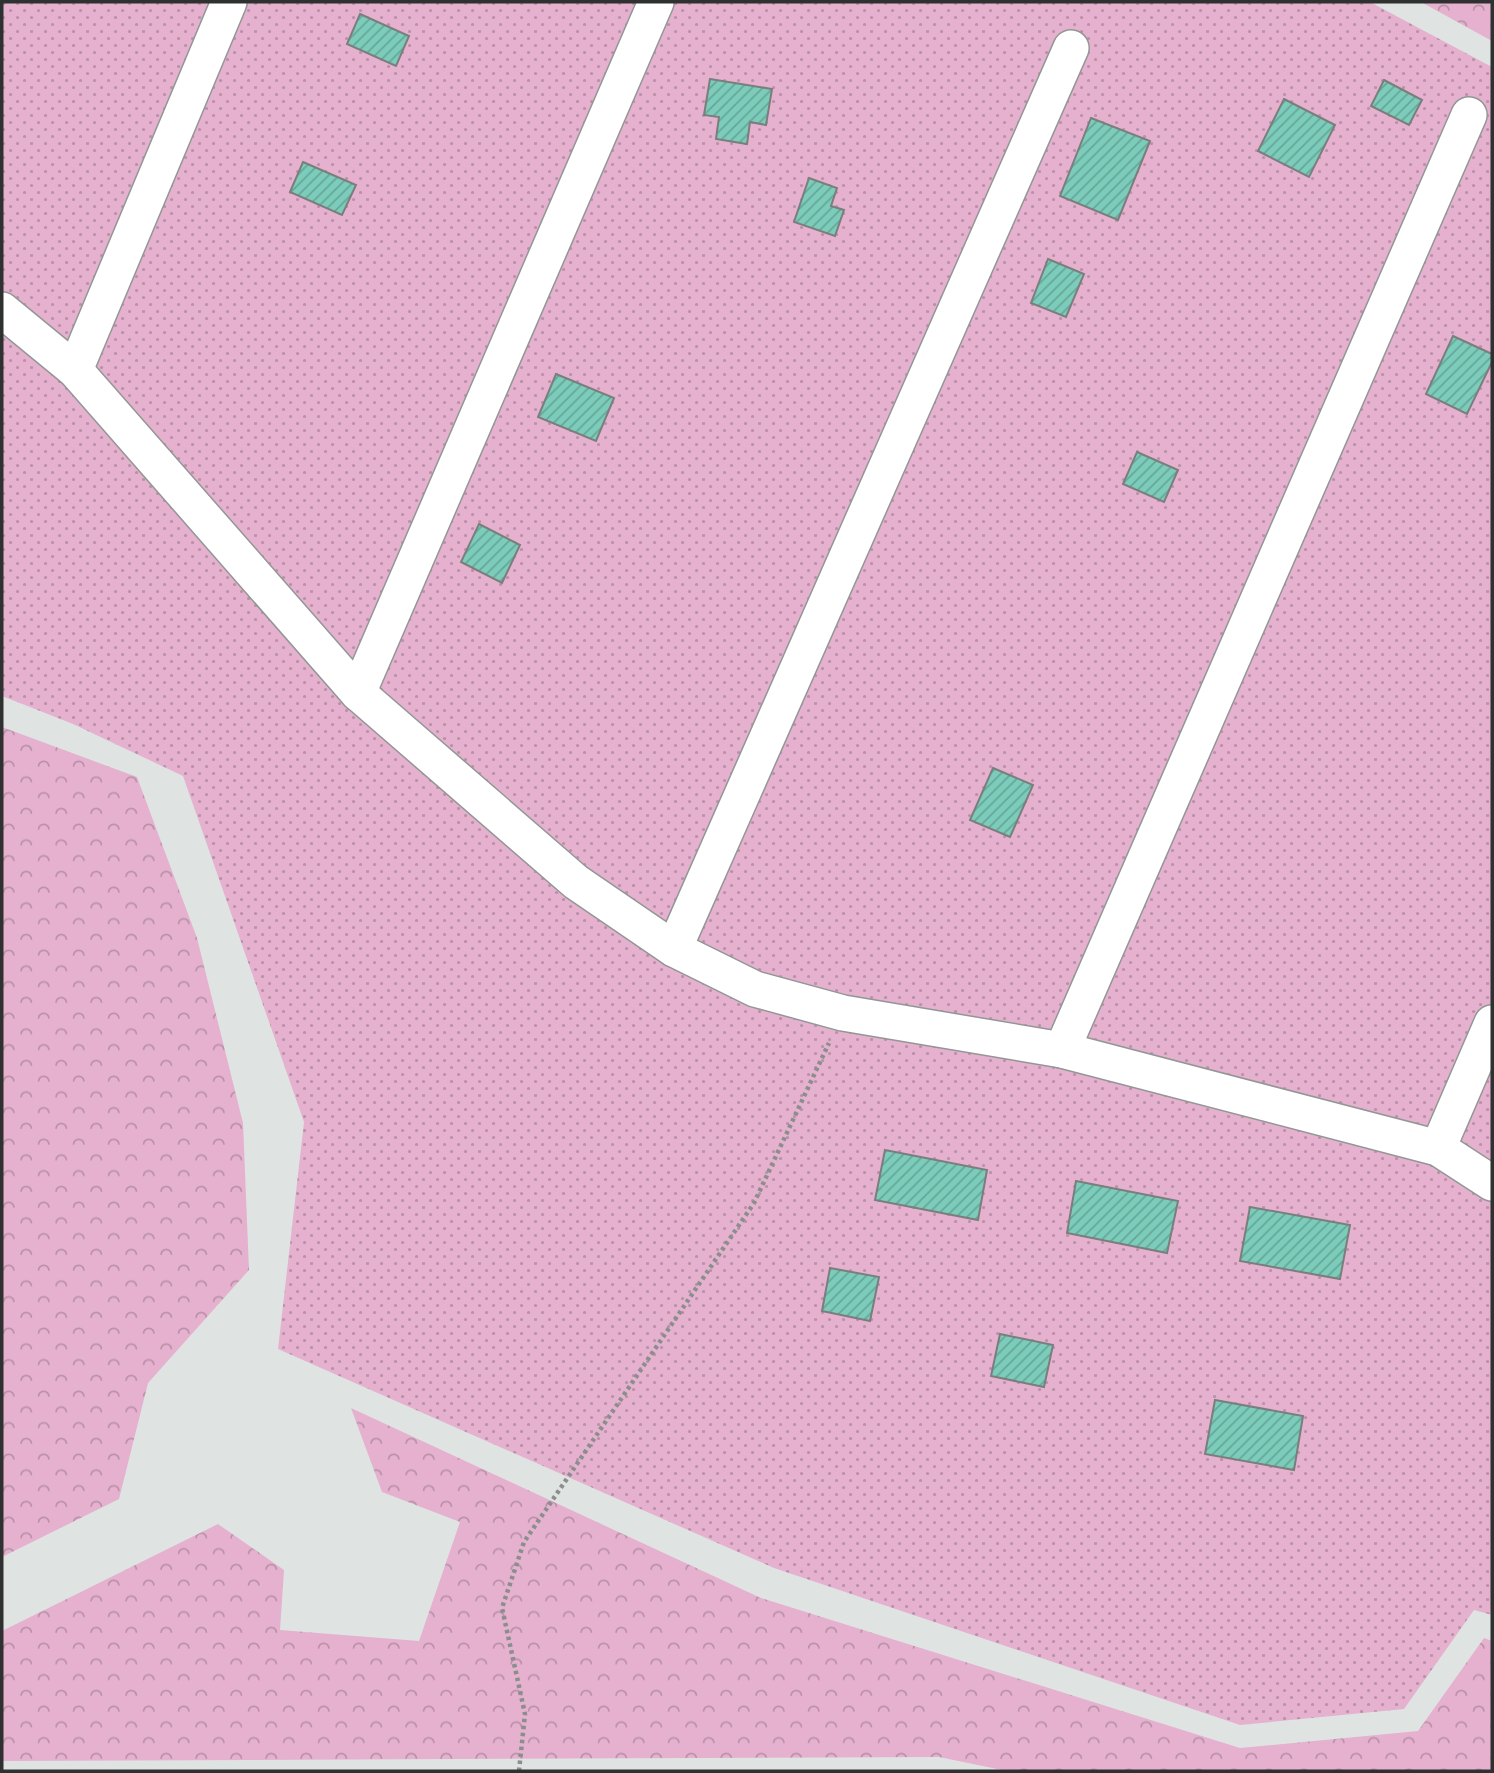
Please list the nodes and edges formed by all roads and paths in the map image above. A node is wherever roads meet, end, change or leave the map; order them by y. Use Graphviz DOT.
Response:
graph roads {
  1 [pos="229,2"];
  2 [pos="656,2"];
  3 [pos="1070,48"];
  4 [pos="1469,115"];
  5 [pos="2,310"];
  6 [pos="75,370"];
  7 [pos="358,692"];
  8 [pos="674,949"];
  9 [pos="843,1013"];
  10 [pos="1492,1023"];
  11 [pos="1062,1050"];
  12 [pos="1438,1148"];
  13 [pos="1492,1183"];
  14 [pos="519,1771"];
  1 -- 6 [label="street"];
  2 -- 7 [label="street"];
  3 -- 8 [label="street"];
  4 -- 11 [label="street"];
  5 -- 6 [label="street"];
  6 -- 7 [label="street"];
  7 -- 8 [label="street"];
  8 -- 9 [label="street"];
  9 -- 11 [label="street"];
  9 -- 14 [label="path"];
  10 -- 12 [label="street"];
  11 -- 12 [label="street"];
  12 -- 13 [label="street"];
}
